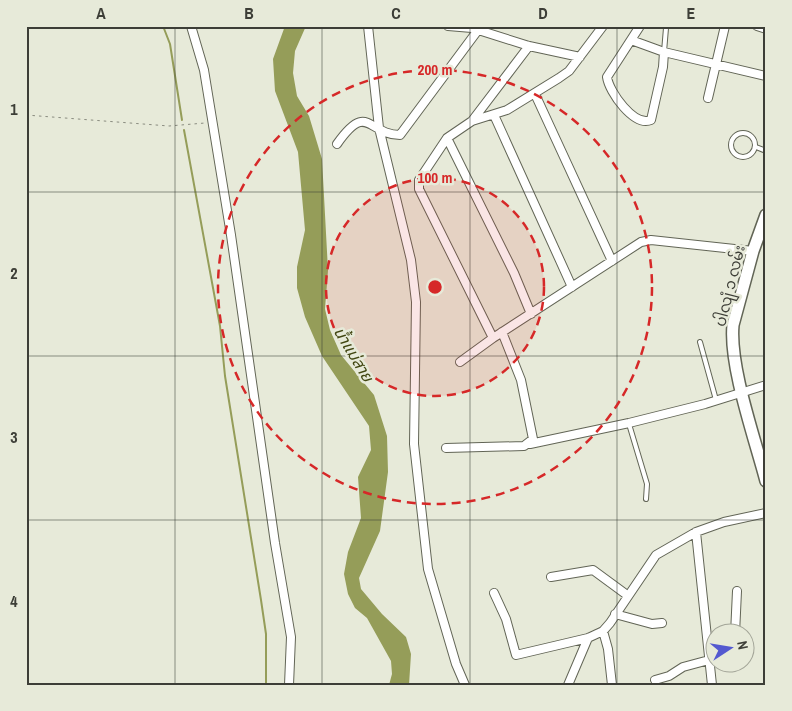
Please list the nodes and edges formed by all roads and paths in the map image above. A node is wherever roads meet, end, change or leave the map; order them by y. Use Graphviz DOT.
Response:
graph roads {
  1 [pos="191,26"];
  2 [pos="368,26"];
  3 [pos="448,26"];
  4 [pos="603,26"];
  5 [pos="640,26"];
  6 [pos="725,26"];
  7 [pos="758,26"];
  8 [pos="480,28"];
  9 [pos="666,28"];
  10 [pos="766,29"];
  11 [pos="631,40"];
  12 [pos="529,46"];
  13 [pos="664,52"];
  14 [pos="580,57"];
  15 [pos="715,65"];
  16 [pos="766,76"];
  17 [pos="535,94"];
  18 [pos="708,98"];
  19 [pos="26,115"];
  20 [pos="494,115"];
  21 [pos="472,121"];
  22 [pos="213,122"];
  23 [pos="380,128"];
  24 [pos="447,138"];
  25 [pos="337,144"];
  26 [pos="756,147"];
  27 [pos="766,151"];
  28 [pos="766,216"];
  29 [pos="763,230"];
  30 [pos="753,251"];
  31 [pos="612,260"];
  32 [pos="572,287"];
  33 [pos="531,314"];
  34 [pos="502,332"];
  35 [pos="493,338"];
  36 [pos="700,342"];
  37 [pos="460,362"];
  38 [pos="766,385"];
  39 [pos="743,392"];
  40 [pos="716,401"];
  41 [pos="629,423"];
  42 [pos="530,444"];
  43 [pos="446,448"];
  44 [pos="766,481"];
  45 [pos="646,499"];
  46 [pos="766,512"];
  47 [pos="696,532"];
  48 [pos="551,578"];
  49 [pos="737,591"];
  50 [pos="494,593"];
  51 [pos="627,595"];
  52 [pos="615,614"];
  53 [pos="662,623"];
  54 [pos="705,624"];
  55 [pos="735,624"];
  56 [pos="603,630"];
  57 [pos="588,638"];
  58 [pos="704,664"];
  59 [pos="655,680"];
  60 [pos="289,685"];
  61 [pos="465,685"];
  62 [pos="568,685"];
  63 [pos="612,685"];
  1 -- 22 [label="street"];
  2 -- 23 [label="street"];
  3 -- 8 [label="street"];
  4 -- 14 [label="street"];
  5 -- 11 [label="street"];
  6 -- 15 [label="street"];
  7 -- 10 [label="street"];
  8 -- 12 [label="street"];
  8 -- 23 [label="street"];
  9 -- 13 [label="lane"];
  11 -- 13 [label="street"];
  11 -- 13 [label="street"];
  12 -- 14 [label="street"];
  12 -- 21 [label="street"];
  13 -- 15 [label="street"];
  14 -- 17 [label="street"];
  15 -- 16 [label="street"];
  15 -- 18 [label="street"];
  17 -- 20 [label="street"];
  17 -- 31 [label="street"];
  19 -- 22 [label="path"];
  20 -- 21 [label="street"];
  20 -- 32 [label="street"];
  21 -- 24 [label="street"];
  22 -- 60 [label="street"];
  23 -- 25 [label="street"];
  23 -- 61 [label="street"];
  24 -- 33 [label="street"];
  24 -- 35 [label="street"];
  26 -- 26 [label="lane"];
  26 -- 27 [label="lane"];
  28 -- 29 [label="street, ပါလျံ ၁ လမ်း"];
  29 -- 30 [label="street, ပါလျံ ၁ လမ်း"];
  30 -- 31 [label="street"];
  30 -- 39 [label="street, ပါလျံ ၁ လမ်း"];
  31 -- 32 [label="street"];
  32 -- 33 [label="street"];
  33 -- 34 [label="street"];
  34 -- 35 [label="street"];
  34 -- 42 [label="street"];
  35 -- 37 [label="street"];
  36 -- 40 [label="lane"];
  38 -- 39 [label="street"];
  39 -- 40 [label="street"];
  39 -- 44 [label="street, ပါလျံ ၁ လမ်း"];
  40 -- 41 [label="street"];
  41 -- 42 [label="street"];
  41 -- 45 [label="lane"];
  42 -- 43 [label="street"];
  46 -- 47 [label="street"];
  47 -- 51 [label="street"];
  47 -- 54 [label="street"];
  48 -- 51 [label="street"];
  49 -- 55 [label="street"];
  50 -- 57 [label="street"];
  51 -- 52 [label="street"];
  52 -- 53 [label="street"];
  52 -- 56 [label="street"];
  56 -- 57 [label="street"];
  56 -- 63 [label="street"];
  57 -- 62 [label="street"];
  58 -- 59 [label="street"];
}
